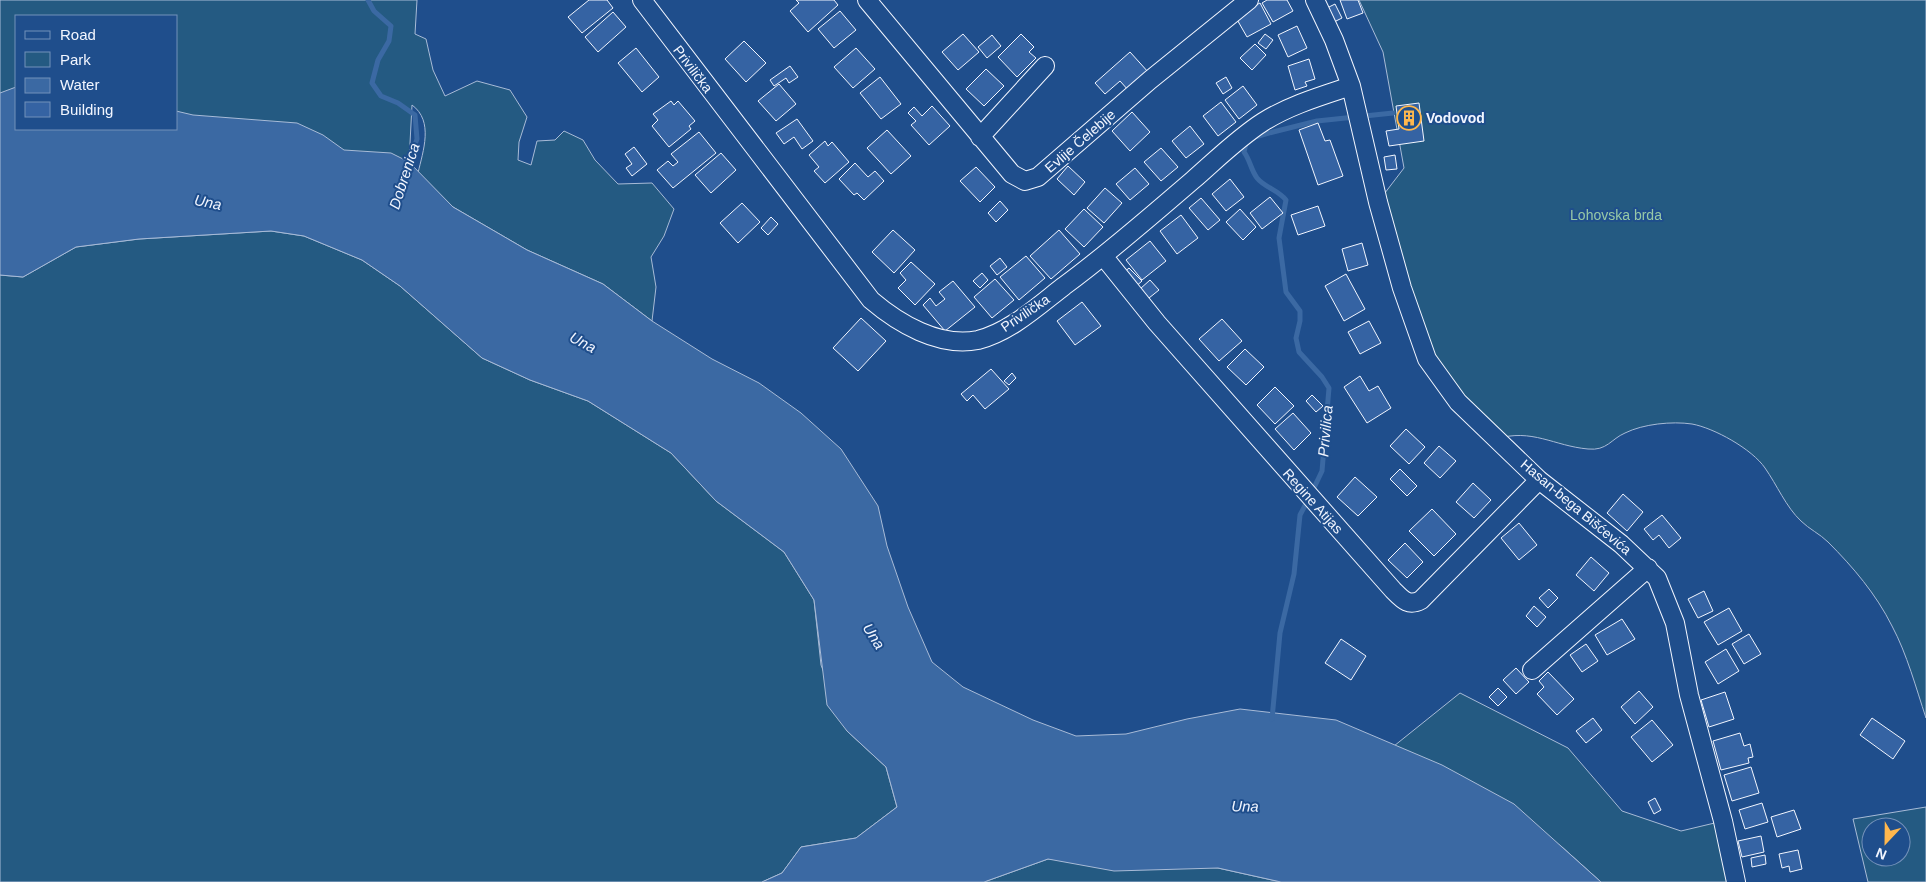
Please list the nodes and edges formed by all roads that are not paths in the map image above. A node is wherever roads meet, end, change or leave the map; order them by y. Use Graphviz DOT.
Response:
graph roads {
  1 [pos="642,0"];
  2 [pos="867,0"];
  3 [pos="1249,0"];
  4 [pos="1315,0"];
  5 [pos="1046,66"];
  6 [pos="1351,86"];
  7 [pos="980,137"];
  8 [pos="1104,257"];
  9 [pos="1539,480"];
  10 [pos="1648,568"];
  11 [pos="1532,670"];
  12 [pos="1736,882"];
  1 -- 8 [label="street, Privilička"];
  2 -- 7 [label="street, Evlije Čelebije"];
  3 -- 7 [label="street, Evlije Čelebije"];
  4 -- 6 [label="street"];
  5 -- 7 [label="street"];
  6 -- 8 [label="street, Privilička"];
  6 -- 9 [label="street, Hasan-bega Bišćevića"];
  8 -- 9 [label="street, Regine Atijas"];
  9 -- 10 [label="street, Hasan-bega Bišćevića"];
  10 -- 11 [label="street"];
  10 -- 12 [label="street, Hasan-bega Bišćevića"];
}
